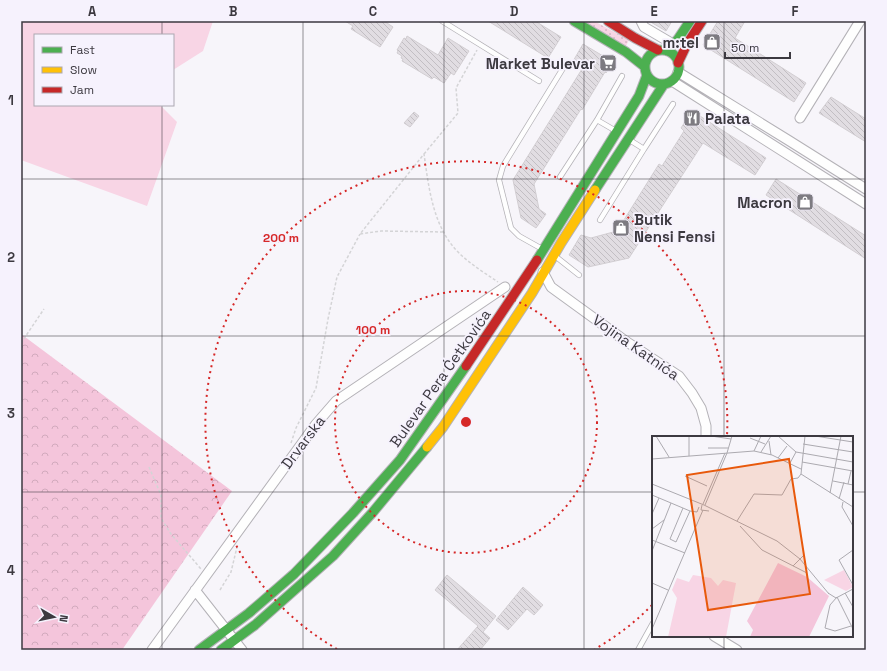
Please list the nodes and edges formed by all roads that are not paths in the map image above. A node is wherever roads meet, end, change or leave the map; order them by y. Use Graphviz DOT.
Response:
graph roads {
  1 [pos="442,21"];
  2 [pos="574,21"];
  3 [pos="608,21"];
  4 [pos="641,21"];
  5 [pos="690,21"];
  6 [pos="702,21"];
  7 [pos="860,21"];
  8 [pos="666,48"];
  9 [pos="565,66"];
  10 [pos="678,67"];
  11 [pos="646,71"];
  12 [pos="622,76"];
  13 [pos="539,81"];
  14 [pos="668,82"];
  15 [pos="673,104"];
  16 [pos="800,118"];
  17 [pos="597,120"];
  18 [pos="617,132"];
  19 [pos="627,139"];
  20 [pos="644,149"];
  21 [pos="560,177"];
  22 [pos="866,189"];
  23 [pos="866,204"];
  24 [pos="600,220"];
  25 [pos="544,250"];
  26 [pos="554,255"];
  27 [pos="543,272"];
  28 [pos="579,275"];
  29 [pos="505,287"];
  30 [pos="706,436"];
  31 [pos="195,590"];
  32 [pos="652,626"];
  33 [pos="227,630"];
  34 [pos="716,637"];
  35 [pos="235,640"];
  36 [pos="152,650"];
  37 [pos="199,650"];
  38 [pos="221,650"];
  39 [pos="242,650"];
  40 [pos="638,650"];
  41 [pos="737,650"];
  1 -- 13 [label="lane"];
  2 -- 11 [label="main road"];
  3 -- 8 [label="main road"];
  4 -- 8 [label="street"];
  5 -- 8 [label="main road"];
  6 -- 10 [label="main road"];
  7 -- 16 [label="street"];
  8 -- 10 [label="main road"];
  8 -- 11 [label="main road"];
  9 -- 25 [label="lane"];
  10 -- 14 [label="main road"];
  10 -- 22 [label="street"];
  11 -- 14 [label="main road"];
  11 -- 18 [label="main road, Bulevar Pera Ćetkovića"];
  12 -- 17 [label="lane"];
  14 -- 19 [label="main road, Bulevar Pera Ćetkovića"];
  14 -- 23 [label="street"];
  15 -- 20 [label="lane"];
  17 -- 18 [label="lane"];
  17 -- 21 [label="lane"];
  18 -- 25 [label="main road, Bulevar Pera Ćetkovića"];
  19 -- 20 [label="lane"];
  19 -- 26 [label="main road, Bulevar Pera Ćetkovića"];
  20 -- 24 [label="lane"];
  25 -- 26 [label="lane"];
  25 -- 33 [label="main road, Bulevar Pera Ćetkovića"];
  26 -- 27 [label="main road, Bulevar Pera Ćetkovića"];
  26 -- 28 [label="lane"];
  27 -- 30 [label="street, Vojina Katnića"];
  27 -- 35 [label="main road, Bulevar Pera Ćetkovića"];
  29 -- 31 [label="street, Drvarska"];
  31 -- 33 [label="street"];
  31 -- 36 [label="street, Drvarska"];
  32 -- 40 [label="lane"];
  33 -- 35 [label="street"];
  33 -- 37 [label="main road, Bulevar Pera Ćetkovića"];
  34 -- 41 [label="street"];
  35 -- 38 [label="main road, Bulevar Pera Ćetkovića"];
  35 -- 39 [label="street"];
}
